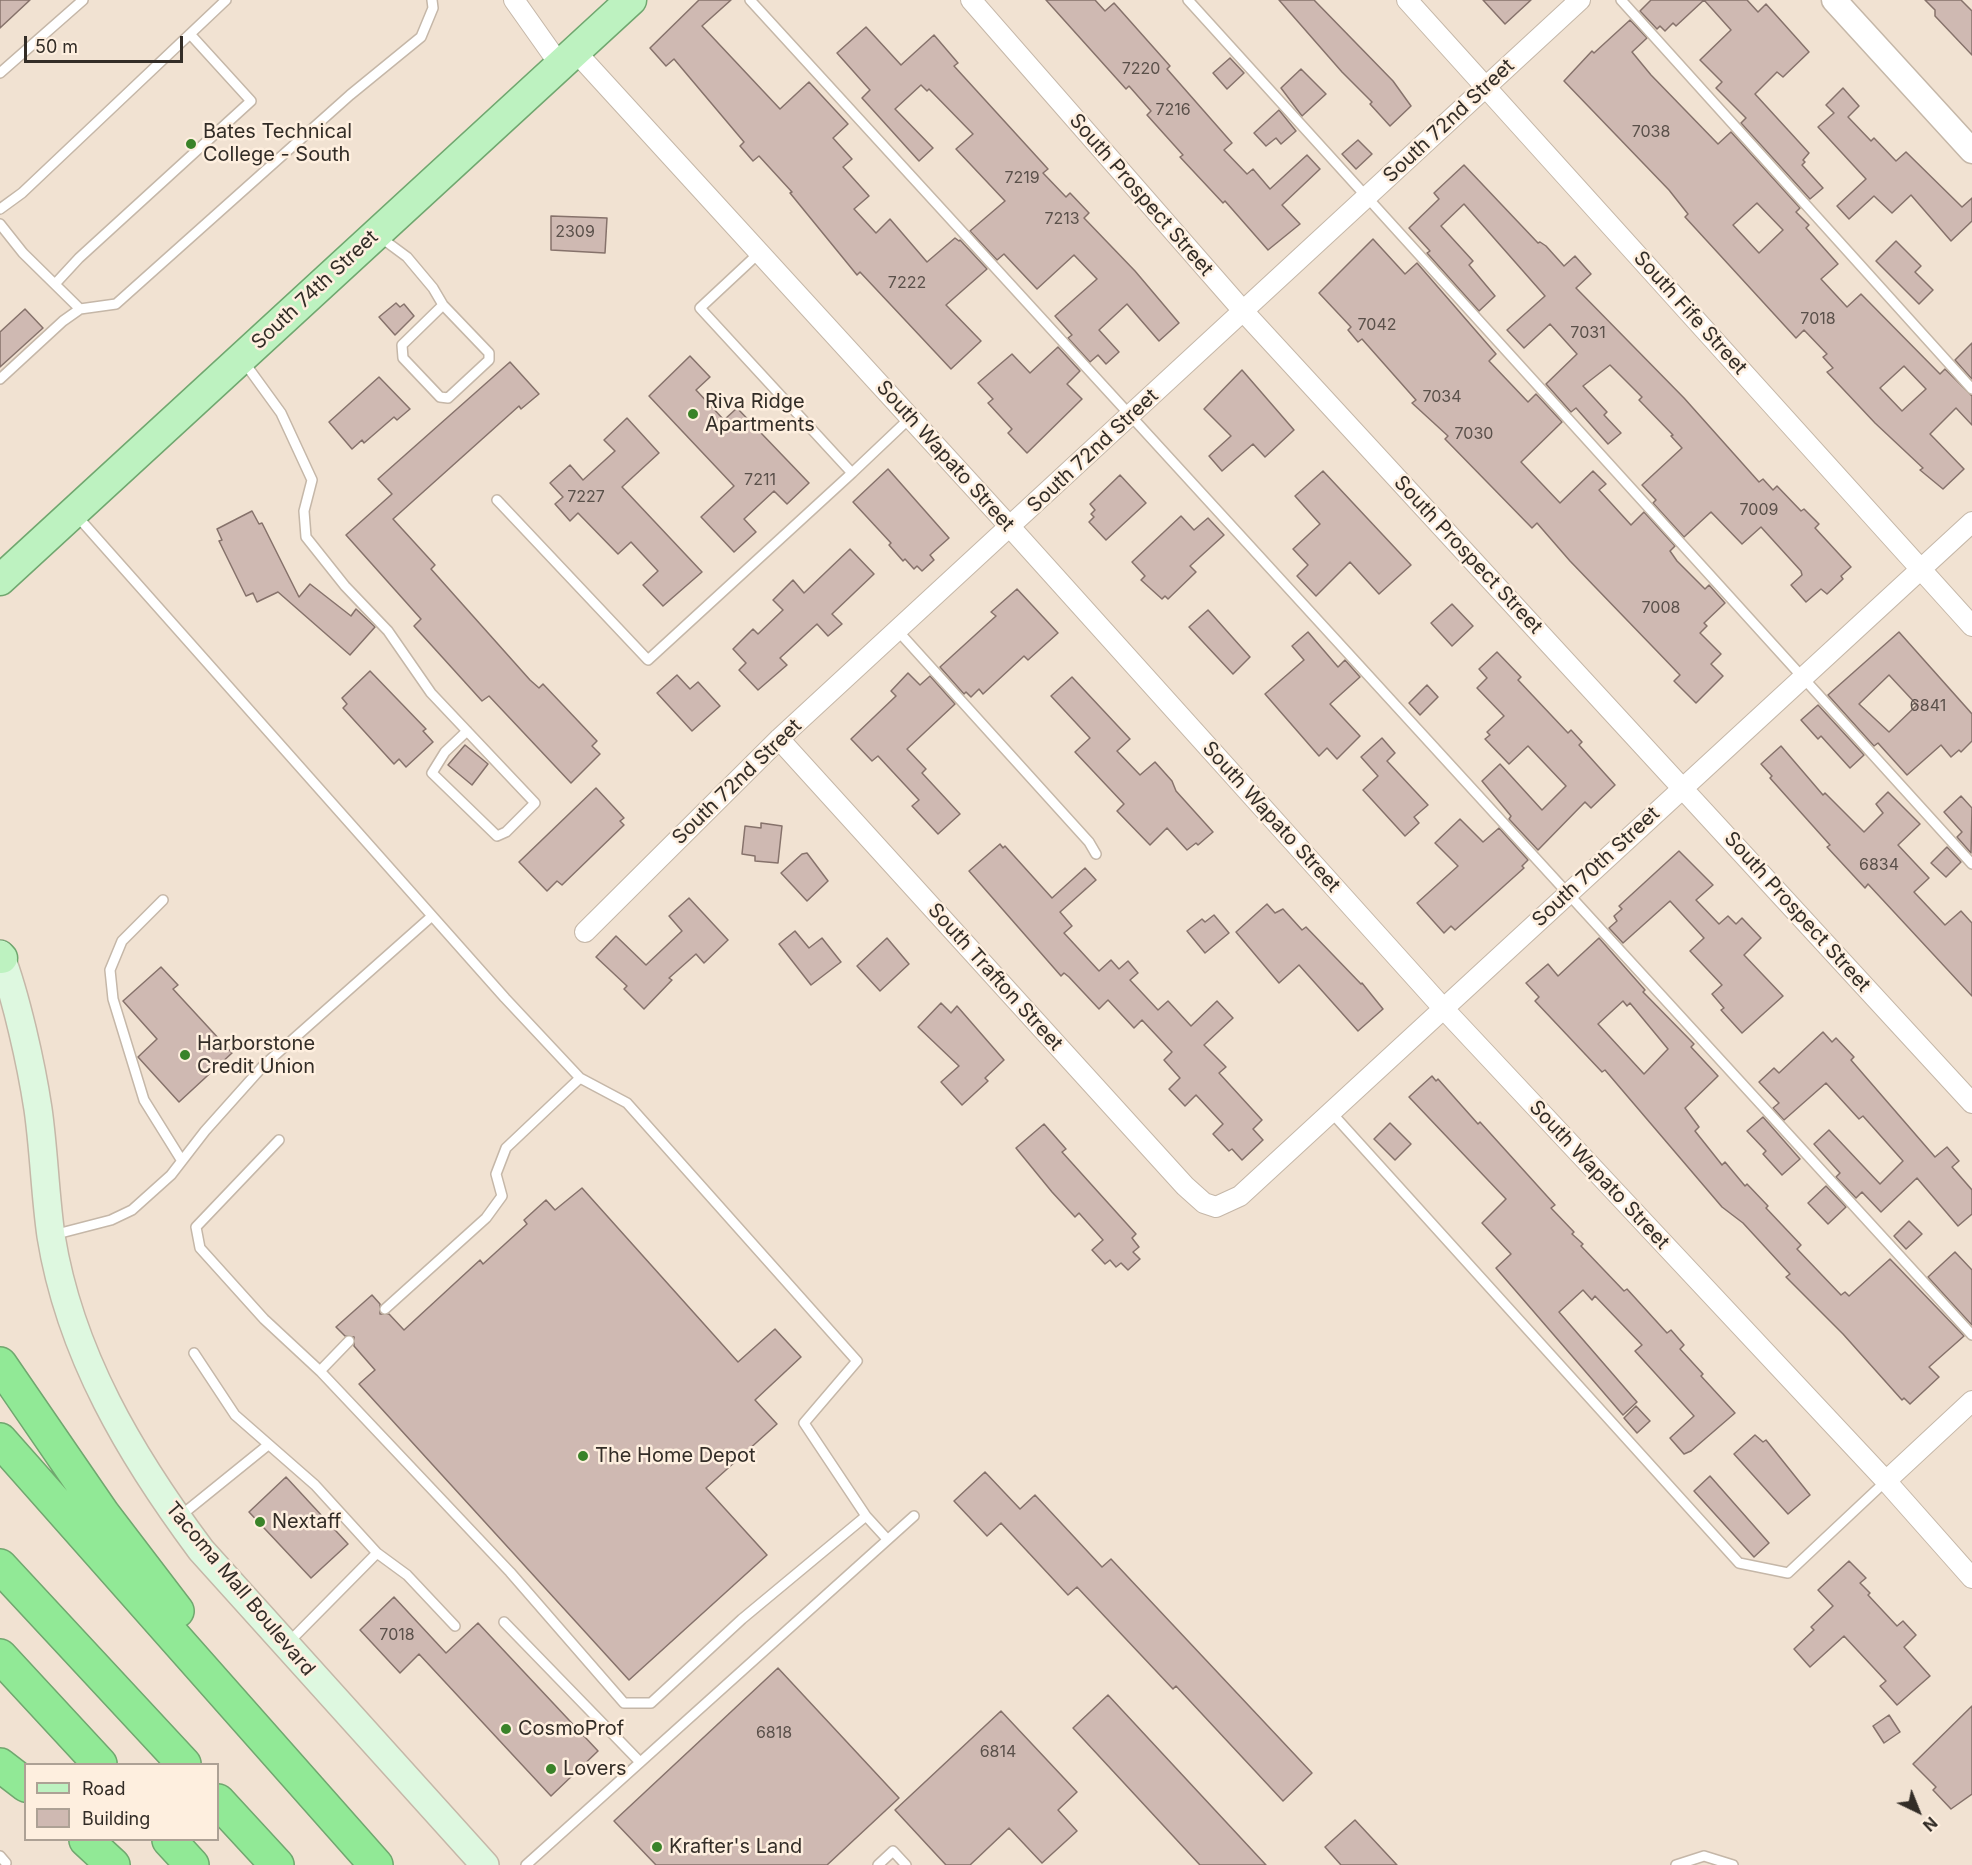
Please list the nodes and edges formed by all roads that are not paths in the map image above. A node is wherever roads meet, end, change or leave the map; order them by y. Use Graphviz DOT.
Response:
graph roads {
  1 [pos="83,0"];
  2 [pos="226,0"];
  3 [pos="432,0"];
  4 [pos="514,0"];
  5 [pos="631,0"];
  6 [pos="750,0"];
  7 [pos="971,0"];
  8 [pos="1188,0"];
  9 [pos="1407,0"];
  10 [pos="1580,0"];
  11 [pos="1621,0"];
  12 [pos="1834,0"];
  13 [pos="190,34"];
  14 [pos="567,58"];
  15 [pos="0,73"];
  16 [pos="1486,87"];
  17 [pos="1972,151"];
  18 [pos="1368,196"];
  19 [pos="0,209"];
  20 [pos="0,224"];
  21 [pos="375,234"];
  22 [pos="759,253"];
  23 [pos="55,284"];
  24 [pos="443,305"];
  25 [pos="80,309"];
  26 [pos="1244,312"];
  27 [pos="240,358"];
  28 [pos="0,379"];
  29 [pos="1972,389"];
  30 [pos="910,418"];
  31 [pos="1130,418"];
  32 [pos="852,473"];
  33 [pos="497,500"];
  34 [pos="73,512"];
  35 [pos="1972,522"];
  36 [pos="1011,528"];
  37 [pos="1921,569"];
  38 [pos="0,580"];
  39 [pos="1972,626"];
  40 [pos="898,631"];
  41 [pos="1803,678"];
  42 [pos="467,731"];
  43 [pos="779,739"];
  44 [pos="1683,788"];
  45 [pos="1096,854"];
  46 [pos="1972,864"];
  47 [pos="1567,894"];
  48 [pos="163,900"];
  49 [pos="432,916"];
  50 [pos="585,932"];
  51 [pos="1,956"];
  52 [pos="1443,1008"];
  53 [pos="580,1078"];
  54 [pos="1972,1103"];
  55 [pos="1330,1111"];
  56 [pos="279,1140"];
  57 [pos="182,1161"];
  58 [pos="1216,1207"];
  59 [pos="51,1235"];
  60 [pos="385,1309"];
  61 [pos="1972,1335"];
  62 [pos="349,1341"];
  63 [pos="194,1353"];
  64 [pos="0,1364"];
  65 [pos="320,1371"];
  66 [pos="1972,1401"];
  67 [pos="0,1440"];
  68 [pos="268,1445"];
  69 [pos="1886,1481"];
  70 [pos="866,1515"];
  71 [pos="914,1516"];
  72 [pos="178,1518"];
  73 [pos="887,1539"];
  74 [pos="377,1553"];
  75 [pos="0,1566"];
  76 [pos="1972,1578"];
  77 [pos="504,1622"];
  78 [pos="455,1626"];
  79 [pos="285,1645"];
  80 [pos="0,1656"];
  81 [pos="640,1762"];
  82 [pos="99,1763"];
  83 [pos="183,1763"];
  84 [pos="0,1765"];
  85 [pos="24,1783"];
  86 [pos="219,1802"];
  87 [pos="337,1819"];
  88 [pos="88,1841"];
  89 [pos="171,1841"];
  90 [pos="113,1865"];
  91 [pos="192,1865"];
  92 [pos="277,1865"];
  93 [pos="376,1865"];
  94 [pos="485,1865"];
  95 [pos="526,1865"];
  96 [pos="878,1865"];
  97 [pos="906,1865"];
  98 [pos="1676,1865"];
  99 [pos="1733,1865"];
  1 -- 15 [label="lane"];
  2 -- 13 [label="lane"];
  3 -- 25 [label="lane"];
  4 -- 14 [label="street, South Wapato Street"];
  5 -- 14 [label="main road, South 74th Street"];
  6 -- 31 [label="lane"];
  7 -- 26 [label="street, South Prospect Street"];
  8 -- 18 [label="lane"];
  9 -- 16 [label="street, South Fife Street"];
  10 -- 16 [label="street, South 72nd Street"];
  11 -- 29 [label="lane"];
  12 -- 17 [label="street"];
  13 -- 19 [label="lane"];
  13 -- 23 [label="lane"];
  14 -- 21 [label="main road, South 74th Street"];
  14 -- 22 [label="street, South Wapato Street"];
  16 -- 18 [label="street, South 72nd Street"];
  16 -- 37 [label="street, South Fife Street"];
  18 -- 26 [label="street, South 72nd Street"];
  18 -- 41 [label="lane"];
  20 -- 23 [label="lane"];
  21 -- 24 [label="lane"];
  21 -- 27 [label="main road, South 74th Street"];
  22 -- 30 [label="street, South Wapato Street"];
  22 -- 32 [label="lane"];
  23 -- 25 [label="lane"];
  24 -- 24 [label="lane"];
  25 -- 28 [label="lane"];
  26 -- 31 [label="street, South 72nd Street"];
  26 -- 44 [label="street, South Prospect Street"];
  27 -- 34 [label="main road, South 74th Street"];
  27 -- 42 [label="lane"];
  30 -- 32 [label="lane"];
  30 -- 36 [label="street, South Wapato Street"];
  31 -- 36 [label="street, South 72nd Street"];
  31 -- 47 [label="lane"];
  32 -- 33 [label="lane"];
  34 -- 38 [label="main road, South 74th Street"];
  34 -- 49 [label="lane"];
  35 -- 37 [label="street, South 70th Street"];
  36 -- 40 [label="street, South 72nd Street"];
  36 -- 52 [label="street, South Wapato Street"];
  37 -- 39 [label="street, South Fife Street"];
  37 -- 41 [label="street, South 70th Street"];
  40 -- 43 [label="street, South 72nd Street"];
  40 -- 45 [label="lane"];
  41 -- 44 [label="street, South 70th Street"];
  41 -- 46 [label="lane"];
  42 -- 42 [label="lane"];
  43 -- 50 [label="street, South 72nd Street"];
  43 -- 58 [label="street, South Trafton Street"];
  44 -- 47 [label="street, South 70th Street"];
  44 -- 54 [label="street, South Prospect Street"];
  47 -- 52 [label="street, South 70th Street"];
  47 -- 61 [label="lane"];
  48 -- 57 [label="lane"];
  49 -- 53 [label="lane"];
  49 -- 57 [label="lane"];
  51 -- 59 [label="main road, Tacoma Mall Boulevard"];
  52 -- 55 [label="street, South 70th Street"];
  52 -- 69 [label="street, South Wapato Street"];
  53 -- 60 [label="lane"];
  53 -- 70 [label="lane"];
  55 -- 58 [label="street, South 70th Street"];
  55 -- 69 [label="lane"];
  56 -- 65 [label="lane"];
  57 -- 59 [label="lane"];
  59 -- 72 [label="main road, Tacoma Mall Boulevard"];
  62 -- 65 [label="lane"];
  63 -- 68 [label="lane"];
  64 -- 87 [label="highway"];
  65 -- 70 [label="lane"];
  66 -- 69 [label="street"];
  67 -- 87 [label="highway"];
  68 -- 72 [label="lane"];
  68 -- 74 [label="lane"];
  69 -- 76 [label="street, South Wapato Street"];
  70 -- 73 [label="lane"];
  71 -- 73 [label="lane"];
  72 -- 79 [label="main road, Tacoma Mall Boulevard"];
  73 -- 81 [label="lane"];
  74 -- 78 [label="lane"];
  74 -- 79 [label="lane"];
  75 -- 83 [label="highway"];
  77 -- 81 [label="lane"];
  79 -- 94 [label="main road, Tacoma Mall Boulevard"];
  80 -- 82 [label="highway"];
  81 -- 95 [label="lane"];
  84 -- 85 [label="highway"];
  86 -- 92 [label="highway"];
  87 -- 93 [label="highway"];
  88 -- 90 [label="highway"];
  89 -- 91 [label="highway"];
  96 -- 97 [label="lane"];
  98 -- 99 [label="lane"];
}
